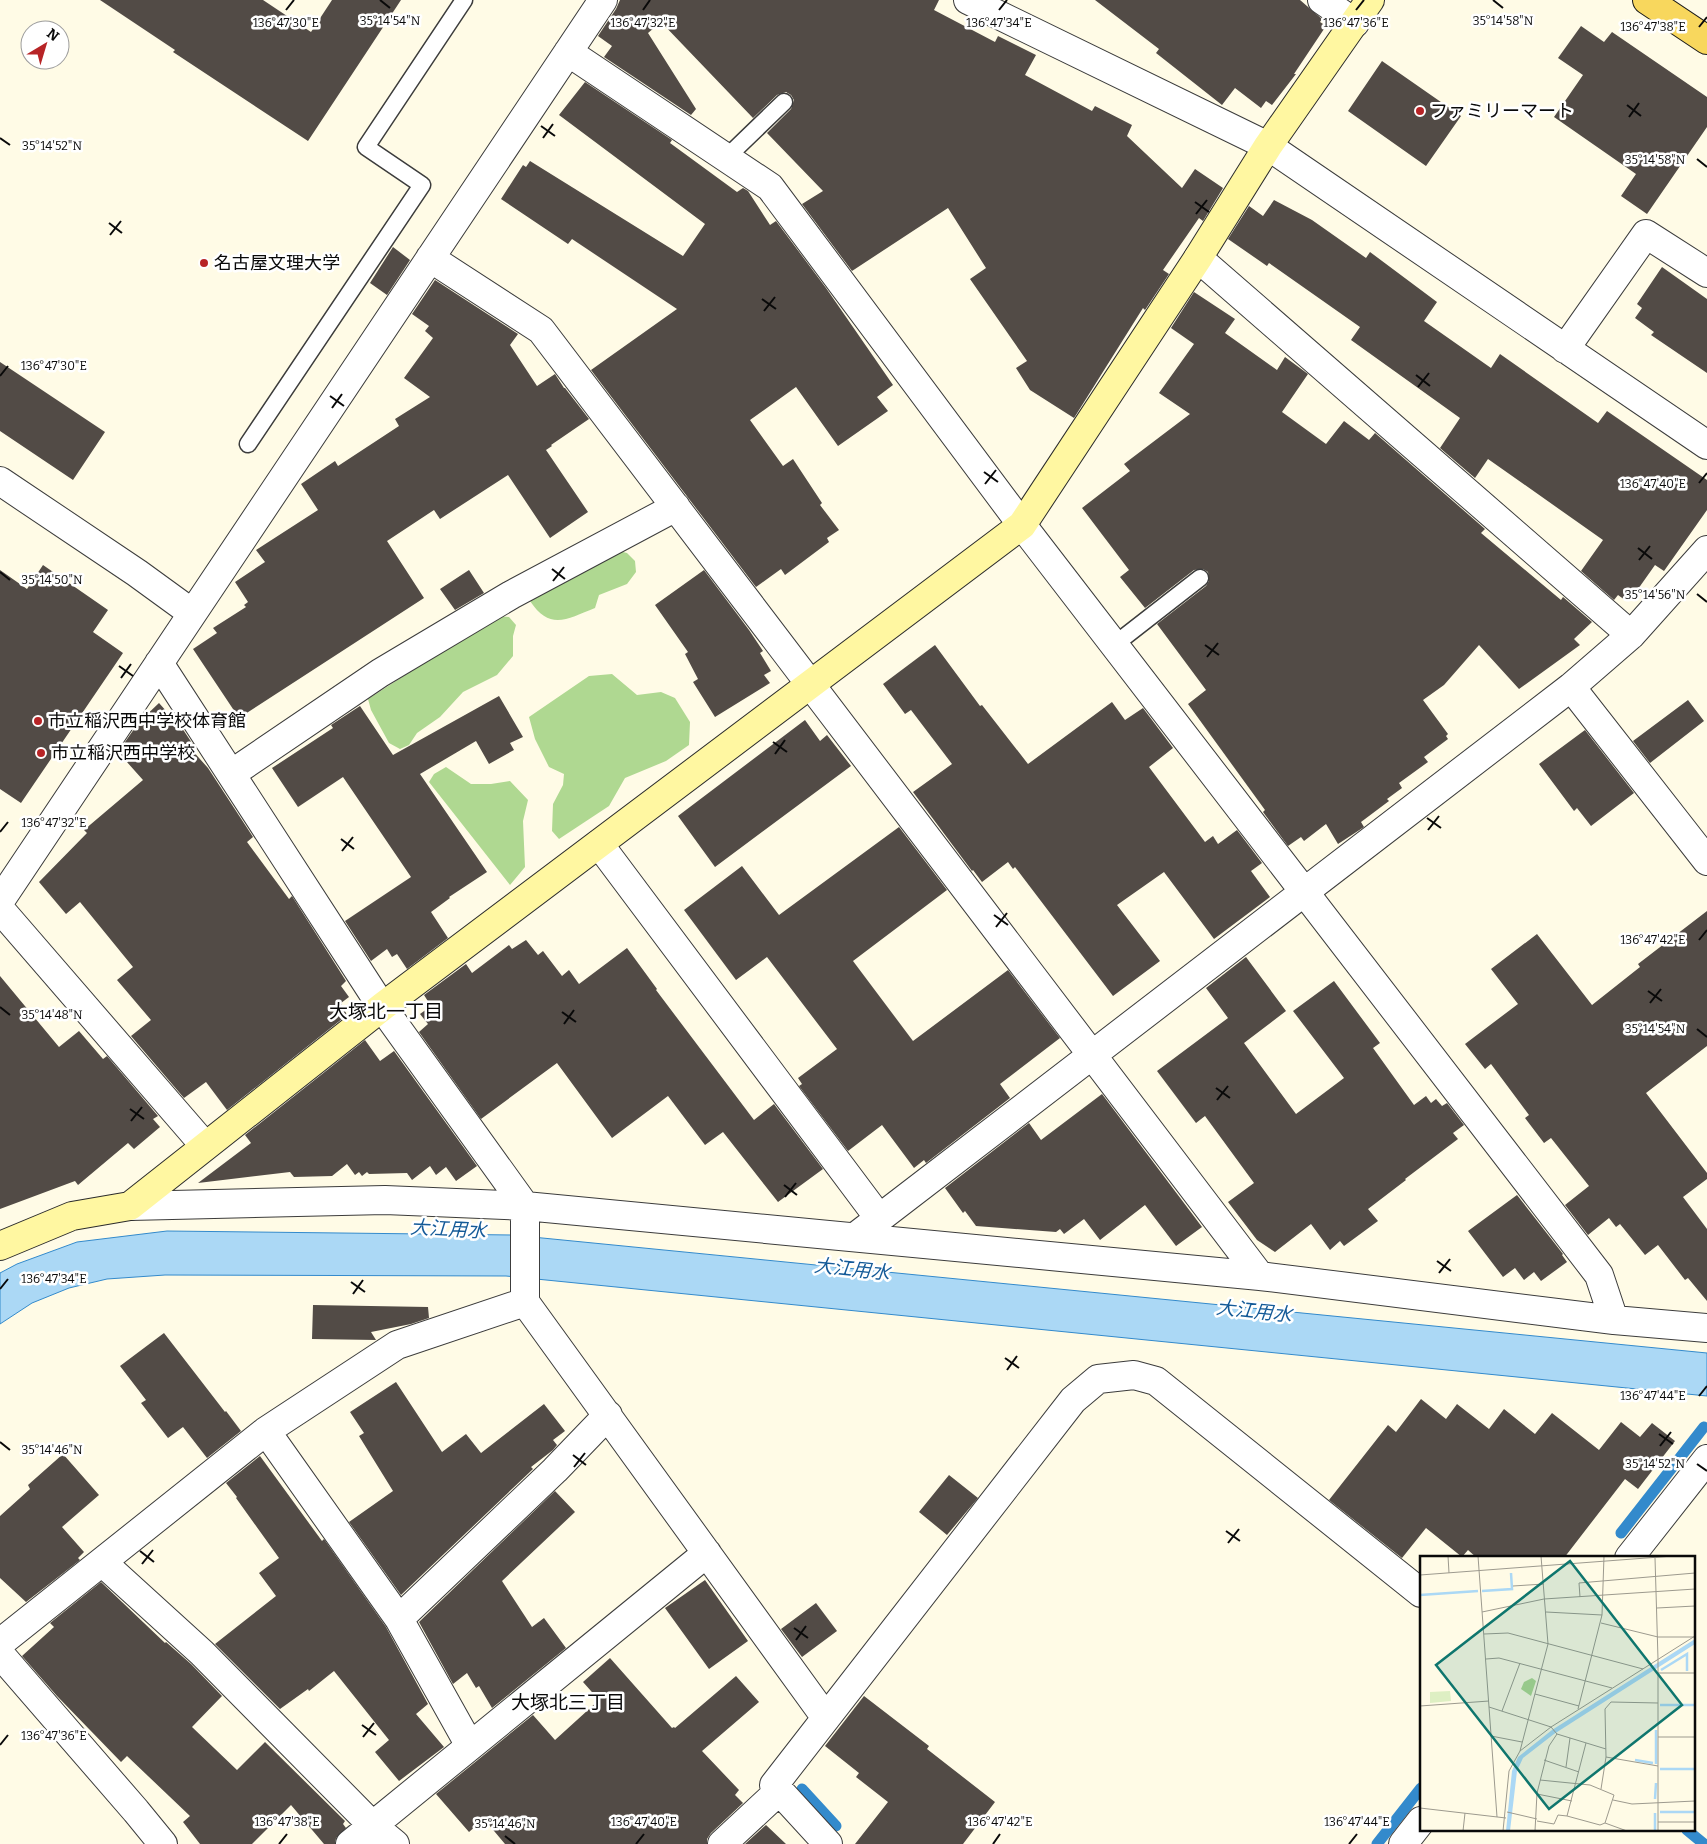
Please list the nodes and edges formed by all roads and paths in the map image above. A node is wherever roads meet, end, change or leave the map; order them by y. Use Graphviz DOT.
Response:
graph roads {
  1 [pos="464,0"];
  2 [pos="603,0"];
  3 [pos="968,0"];
  4 [pos="1322,0"];
  5 [pos="1370,0"];
  6 [pos="1647,0"];
  7 [pos="1355,23"];
  8 [pos="1707,40"];
  9 [pos="568,52"];
  10 [pos="784,102"];
  11 [pos="1268,146"];
  12 [pos="726,158"];
  13 [pos="430,258"];
  14 [pos="1198,258"];
  15 [pos="1707,272"];
  16 [pos="1565,349"];
  17 [pos="248,444"];
  18 [pos="1707,446"];
  19 [pos="0,481"];
  20 [pos="676,507"];
  21 [pos="1022,524"];
  22 [pos="1707,550"];
  23 [pos="1200,578"];
  24 [pos="192,613"];
  25 [pos="1631,635"];
  26 [pos="1114,645"];
  27 [pos="159,663"];
  28 [pos="810,684"];
  29 [pos="1571,687"];
  30 [pos="231,774"];
  31 [pos="599,844"];
  32 [pos="1707,861"];
  33 [pos="1304,892"];
  34 [pos="0,901"];
  35 [pos="0,908"];
  36 [pos="382,1008"];
  37 [pos="1092,1055"];
  38 [pos="205,1146"];
  39 [pos="130,1206"];
  40 [pos="525,1217"];
  41 [pos="880,1218"];
  42 [pos="854,1237"];
  43 [pos="0,1246"];
  44 [pos="1260,1276"];
  45 [pos="526,1295"];
  46 [pos="1614,1320"];
  47 [pos="1707,1328"];
  48 [pos="608,1415"];
  49 [pos="266,1431"];
  50 [pos="1707,1459"];
  51 [pos="707,1553"];
  52 [pos="1631,1556"];
  53 [pos="102,1562"];
  54 [pos="1420,1593"];
  55 [pos="399,1619"];
  56 [pos="0,1643"];
  57 [pos="0,1654"];
  58 [pos="826,1718"];
  59 [pos="470,1746"];
  60 [pos="779,1791"];
  61 [pos="1420,1822"];
  62 [pos="372,1825"];
  63 [pos="163,1844"];
  64 [pos="350,1844"];
  65 [pos="395,1844"];
  66 [pos="722,1844"];
  67 [pos="828,1844"];
  68 [pos="1403,1844"];
  1 -- 17 [label="lane"];
  2 -- 9 [label="street"];
  3 -- 11 [label="street"];
  4 -- 7 [label="street"];
  5 -- 7 [label="street"];
  6 -- 8 [label="main road"];
  7 -- 11 [label="street"];
  9 -- 12 [label="street"];
  9 -- 13 [label="street"];
  10 -- 12 [label="lane"];
  11 -- 14 [label="street"];
  11 -- 16 [label="street"];
  12 -- 21 [label="street"];
  13 -- 20 [label="street"];
  13 -- 24 [label="street"];
  14 -- 21 [label="street"];
  14 -- 25 [label="street"];
  15 -- 16 [label="street"];
  16 -- 18 [label="street"];
  19 -- 24 [label="street"];
  20 -- 28 [label="street"];
  20 -- 30 [label="street"];
  21 -- 26 [label="street"];
  21 -- 28 [label="street"];
  22 -- 25 [label="street"];
  23 -- 26 [label="lane"];
  24 -- 27 [label="street"];
  25 -- 29 [label="street"];
  26 -- 33 [label="street"];
  27 -- 30 [label="street"];
  27 -- 34 [label="street"];
  28 -- 31 [label="street"];
  28 -- 37 [label="street"];
  29 -- 32 [label="street"];
  29 -- 33 [label="street"];
  30 -- 36 [label="street"];
  31 -- 36 [label="street"];
  31 -- 41 [label="street"];
  33 -- 37 [label="street"];
  33 -- 46 [label="street"];
  35 -- 38 [label="street"];
  36 -- 38 [label="street"];
  36 -- 40 [label="street"];
  37 -- 41 [label="street"];
  37 -- 44 [label="street"];
  38 -- 39 [label="street"];
  39 -- 40 [label="street"];
  39 -- 43 [label="street"];
  40 -- 42 [label="street"];
  40 -- 45 [label="street"];
  41 -- 42 [label="street"];
  42 -- 44 [label="street"];
  44 -- 46 [label="street"];
  45 -- 48 [label="street"];
  45 -- 49 [label="street"];
  46 -- 47 [label="street"];
  48 -- 51 [label="street"];
  48 -- 55 [label="street"];
  49 -- 53 [label="street"];
  49 -- 55 [label="street"];
  50 -- 52 [label="street"];
  51 -- 58 [label="street"];
  51 -- 59 [label="street"];
  53 -- 56 [label="street"];
  53 -- 62 [label="street"];
  54 -- 58 [label="street"];
  55 -- 59 [label="street"];
  57 -- 63 [label="street"];
  58 -- 60 [label="street"];
  59 -- 62 [label="street"];
  60 -- 66 [label="street"];
  60 -- 67 [label="street"];
  61 -- 68 [label="street"];
  62 -- 64 [label="street"];
  62 -- 65 [label="street"];
}
